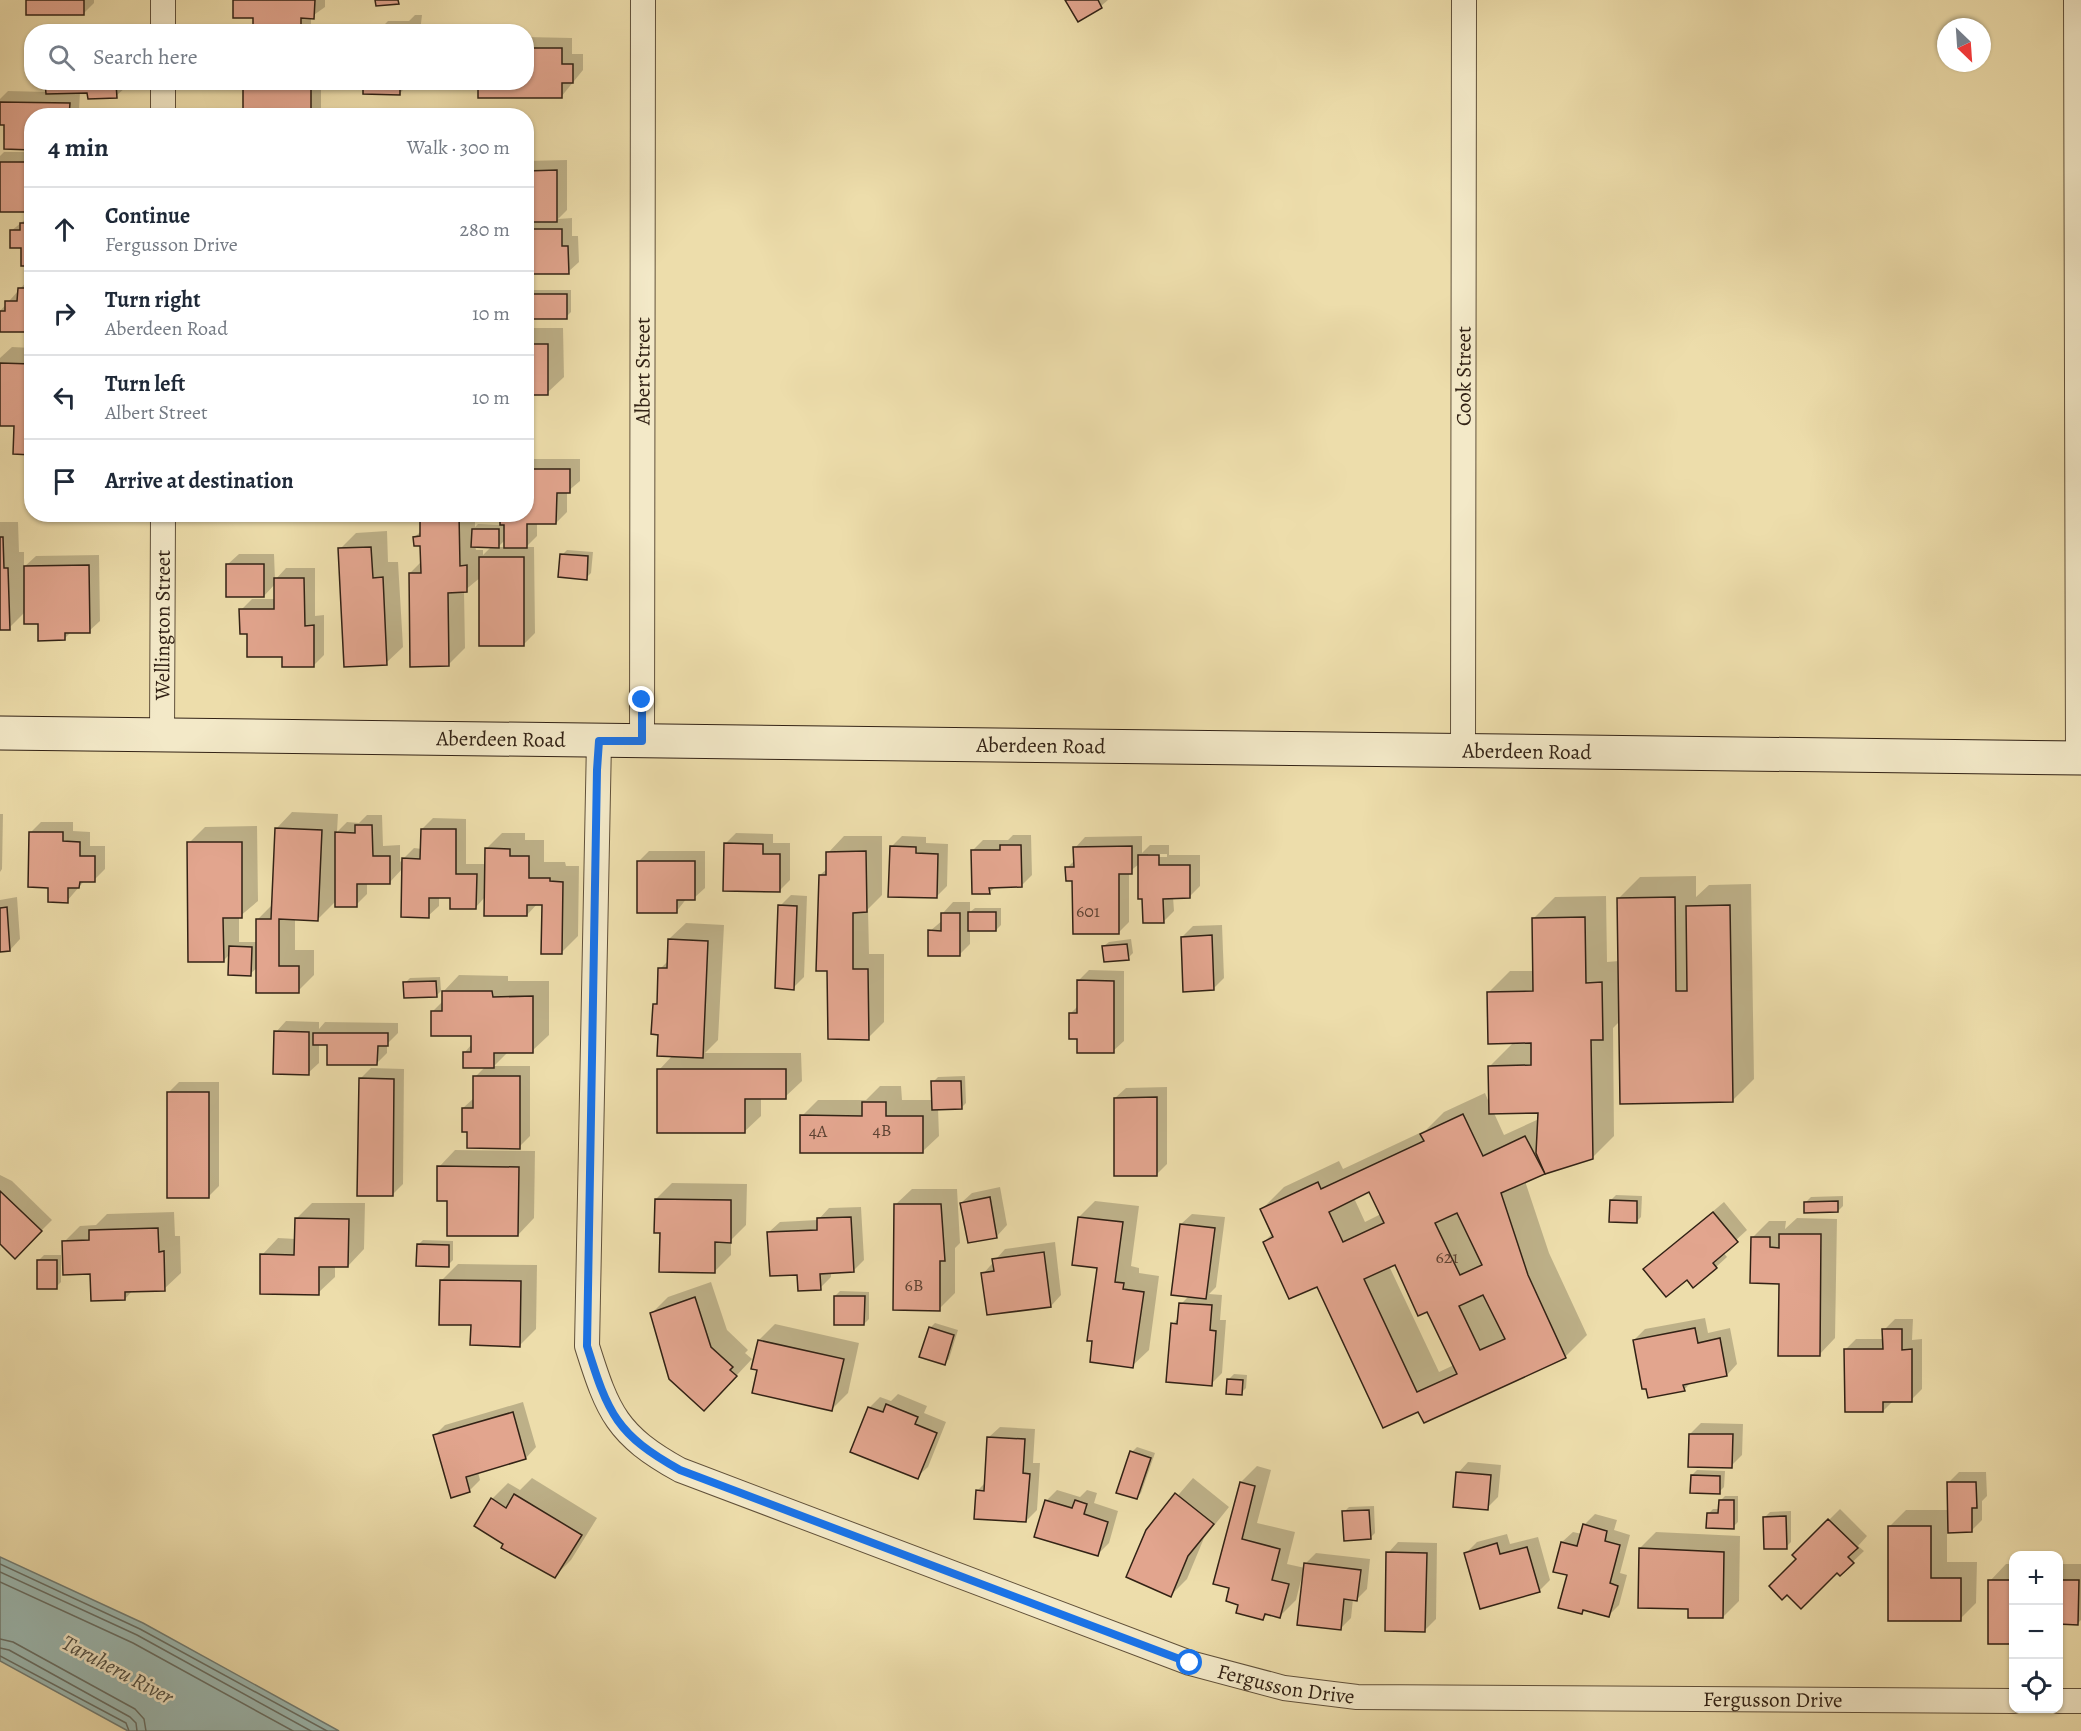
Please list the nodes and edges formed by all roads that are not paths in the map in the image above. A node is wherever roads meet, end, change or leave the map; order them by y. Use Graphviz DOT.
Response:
graph roads {
  1 [pos="163,0"];
  2 [pos="643,0"];
  3 [pos="1464,0"];
  4 [pos="2076,0"];
  5 [pos="163,24"];
  6 [pos="163,90"];
  7 [pos="163,108"];
  8 [pos="163,522"];
  9 [pos="0,733"];
  10 [pos="162,735"];
  11 [pos="599,741"];
  12 [pos="642,741"];
  13 [pos="1463,751"];
  14 [pos="2080,758"];
  15 [pos="2009,1701"];
  16 [pos="2063,1701"];
  17 [pos="2081,1701"];
  1 -- 5 [label="street"];
  2 -- 12 [label="street, Albert Street"];
  3 -- 13 [label="street, Cook Street"];
  4 -- 14 [label="street"];
  6 -- 7 [label="street"];
  8 -- 10 [label="street, Wellington Street"];
  9 -- 10 [label="street, Aberdeen Road"];
  10 -- 11 [label="street, Aberdeen Road"];
  11 -- 12 [label="street, Aberdeen Road"];
  11 -- 15 [label="street, Fergusson Drive"];
  12 -- 13 [label="street, Aberdeen Road"];
  13 -- 14 [label="street, Aberdeen Road"];
  16 -- 17 [label="street"];
}
